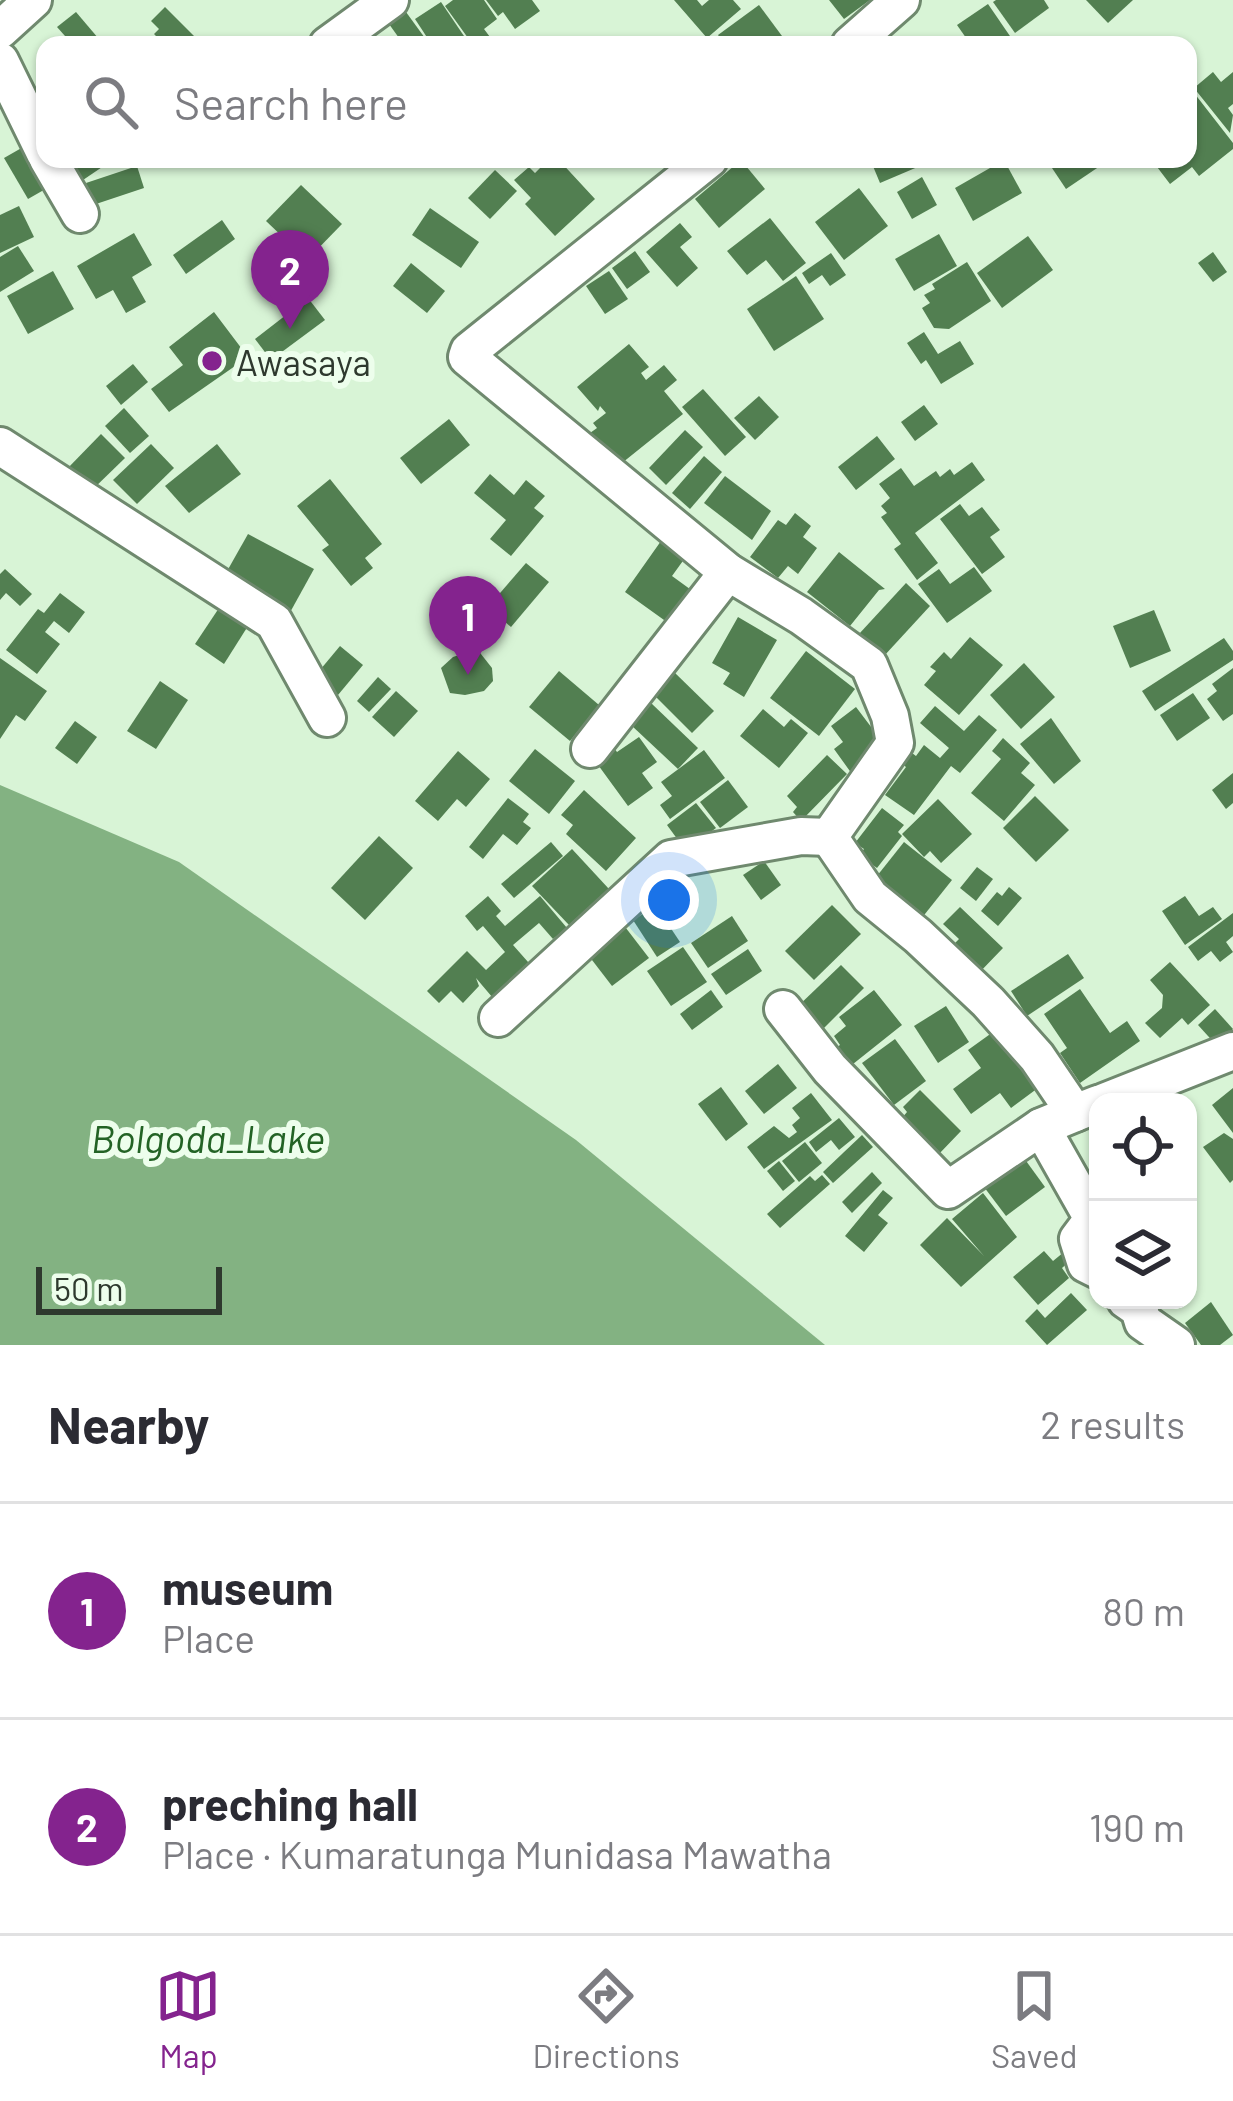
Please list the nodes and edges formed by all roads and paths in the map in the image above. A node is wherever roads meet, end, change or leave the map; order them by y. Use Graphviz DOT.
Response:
graph roads {
  1 [pos="390,0"];
  2 [pos="901,0"];
  3 [pos="340,36"];
  4 [pos="860,36"];
  5 [pos="0,61"];
  6 [pos="36,134"];
  7 [pos="54,168"];
  8 [pos="698,168"];
  9 [pos="80,214"];
  10 [pos="0,446"];
  11 [pos="728,572"];
  12 [pos="327,718"];
  13 [pos="590,749"];
  14 [pos="829,837"];
  15 [pos="783,1009"];
  16 [pos="497,1018"];
  17 [pos="1233,1051"];
  18 [pos="1125,1093"];
  19 [pos="1089,1103"];
  20 [pos="1089,1107"];
  21 [pos="1040,1126"];
  22 [pos="1089,1212"];
  23 [pos="1089,1224"];
  24 [pos="1089,1266"];
  25 [pos="1139,1309"];
  26 [pos="1176,1345"];
  1 -- 3 [label="street"];
  2 -- 4 [label="street"];
  5 -- 6 [label="street"];
  7 -- 9 [label="street"];
  8 -- 11 [label="street"];
  10 -- 12 [label="street"];
  11 -- 13 [label="street"];
  11 -- 14 [label="street"];
  14 -- 16 [label="street"];
  14 -- 19 [label="street"];
  15 -- 21 [label="street"];
  17 -- 18 [label="street"];
  20 -- 21 [label="street"];
  21 -- 22 [label="street"];
  23 -- 24 [label="street"];
  25 -- 26 [label="street"];
}
